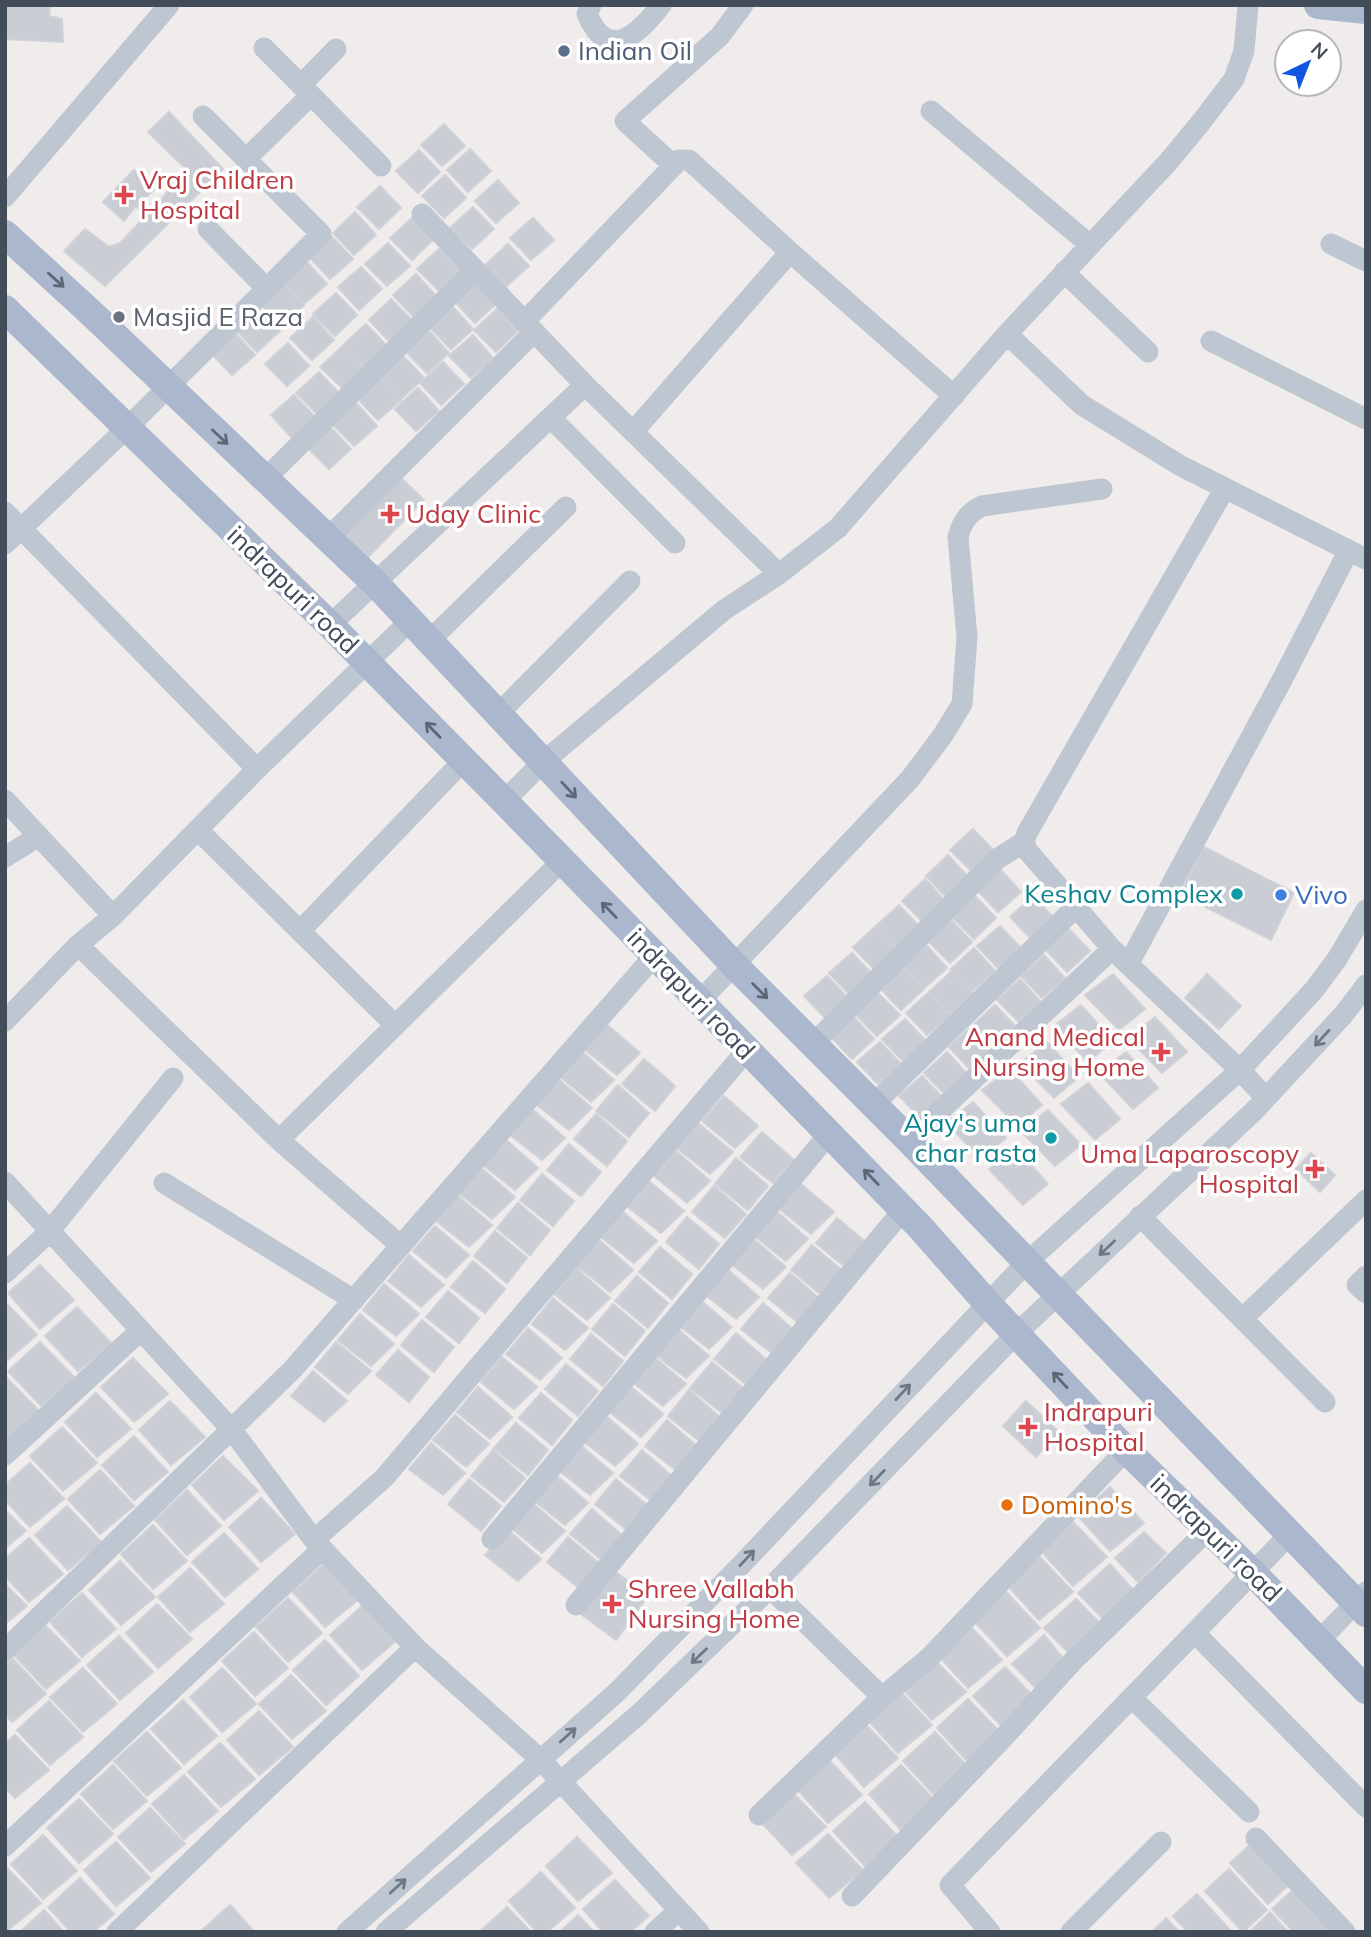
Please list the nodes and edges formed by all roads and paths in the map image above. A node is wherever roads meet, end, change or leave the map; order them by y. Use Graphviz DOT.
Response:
graph roads {
  1 [pos="169,5"];
  2 [pos="591,5"];
  3 [pos="662,5"];
  4 [pos="743,5"];
  5 [pos="1248,5"];
  6 [pos="1318,5"];
  7 [pos="1366,10"];
  8 [pos="264,48"];
  9 [pos="336,49"];
  10 [pos="306,90"];
  11 [pos="931,111"];
  12 [pos="203,116"];
  13 [pos="246,159"];
  14 [pos="381,166"];
  15 [pos="674,166"];
  16 [pos="5,197"];
  17 [pos="422,215"];
  18 [pos="208,229"];
  19 [pos="5,234"];
  20 [pos="1331,244"];
  21 [pos="1090,245"];
  22 [pos="790,252"];
  23 [pos="1366,261"];
  24 [pos="475,270"];
  25 [pos="1065,272"];
  26 [pos="267,289"];
  27 [pos="5,309"];
  28 [pos="529,327"];
  29 [pos="1007,334"];
  30 [pos="1211,341"];
  31 [pos="1148,352"];
  32 [pos="585,385"];
  33 [pos="168,387"];
  34 [pos="954,396"];
  35 [pos="551,418"];
  36 [pos="1366,419"];
  37 [pos="127,428"];
  38 [pos="633,432"];
  39 [pos="265,479"];
  40 [pos="1225,488"];
  41 [pos="1102,489"];
  42 [pos="566,507"];
  43 [pos="5,512"];
  44 [pos="13,537"];
  45 [pos="328,538"];
  46 [pos="675,543"];
  47 [pos="1357,554"];
  48 [pos="779,574"];
  49 [pos="630,581"];
  50 [pos="375,583"];
  51 [pos="330,625"];
  52 [pos="420,631"];
  53 [pos="366,662"];
  54 [pos="497,715"];
  55 [pos="463,761"];
  56 [pos="543,762"];
  57 [pos="257,769"];
  58 [pos="5,800"];
  59 [pos="504,800"];
  60 [pos="199,831"];
  61 [pos="39,836"];
  62 [pos="1024,842"];
  63 [pos="5,857"];
  64 [pos="562,861"];
  65 [pos="1076,907"];
  66 [pos="1366,910"];
  67 [pos="113,916"];
  68 [pos="300,931"];
  69 [pos="78,945"];
  70 [pos="1112,949"];
  71 [pos="654,956"];
  72 [pos="1129,963"];
  73 [pos="735,966"];
  74 [pos="1366,985"];
  75 [pos="699,1002"];
  76 [pos="5,1021"];
  77 [pos="395,1025"];
  78 [pos="813,1044"];
  79 [pos="747,1050"];
  80 [pos="1240,1070"];
  81 [pos="173,1078"];
  82 [pos="1266,1098"];
  83 [pos="873,1105"];
  84 [pos="829,1134"];
  85 [pos="279,1140"];
  86 [pos="909,1140"];
  87 [pos="5,1182"];
  88 [pos="164,1183"];
  89 [pos="1366,1200"];
  90 [pos="903,1210"];
  91 [pos="1140,1216"];
  92 [pos="50,1232"];
  93 [pos="401,1246"];
  94 [pos="1026,1263"];
  95 [pos="5,1273"];
  96 [pos="1366,1276"];
  97 [pos="1366,1293"];
  98 [pos="1056,1294"];
  99 [pos="354,1300"];
  100 [pos="987,1303"];
  101 [pos="1242,1319"];
  102 [pos="140,1331"];
  103 [pos="1016,1334"];
  104 [pos="1325,1402"];
  105 [pos="232,1430"];
  106 [pos="1126,1450"];
  107 [pos="5,1455"];
  108 [pos="1208,1530"];
  109 [pos="1290,1534"];
  110 [pos="492,1539"];
  111 [pos="318,1544"];
  112 [pos="1253,1573"];
  113 [pos="770,1588"];
  114 [pos="1363,1602"];
  115 [pos="576,1605"];
  116 [pos="1195,1633"];
  117 [pos="1319,1641"];
  118 [pos="415,1647"];
  119 [pos="5,1650"];
  120 [pos="1366,1690"];
  121 [pos="882,1697"];
  122 [pos="1132,1698"];
  123 [pos="541,1760"];
  124 [pos="560,1780"];
  125 [pos="1366,1807"];
  126 [pos="1249,1812"];
  127 [pos="759,1815"];
  128 [pos="1256,1838"];
  129 [pos="1161,1842"];
  130 [pos="5,1846"];
  131 [pos="852,1896"];
  132 [pos="679,1910"];
  133 [pos="117,1932"];
  134 [pos="347,1932"];
  135 [pos="386,1932"];
  136 [pos="656,1932"];
  137 [pos="699,1932"];
  138 [pos="990,1932"];
  139 [pos="1071,1932"];
  140 [pos="1345,1932"];
  1 -- 16 [label="street"];
  2 -- 3 [label="street"];
  4 -- 15 [label="street"];
  5 -- 21 [label="street"];
  6 -- 7 [label="main road"];
  8 -- 10 [label="street"];
  9 -- 10 [label="street"];
  10 -- 13 [label="street"];
  10 -- 14 [label="street"];
  11 -- 21 [label="street"];
  12 -- 13 [label="street"];
  13 -- 26 [label="street"];
  15 -- 22 [label="street"];
  15 -- 28 [label="street"];
  17 -- 24 [label="street"];
  18 -- 26 [label="street"];
  19 -- 33 [label="main road, indrapuri road, one-way"];
  20 -- 23 [label="street"];
  21 -- 25 [label="street"];
  22 -- 34 [label="street"];
  22 -- 38 [label="street"];
  24 -- 28 [label="street"];
  24 -- 39 [label="street"];
  25 -- 29 [label="street"];
  25 -- 31 [label="street"];
  26 -- 33 [label="street"];
  27 -- 37 [label="main road, indrapuri road"];
  28 -- 32 [label="street"];
  28 -- 45 [label="street"];
  29 -- 34 [label="street"];
  29 -- 40 [label="street"];
  30 -- 36 [label="street"];
  32 -- 35 [label="street"];
  32 -- 38 [label="street"];
  33 -- 37 [label="street"];
  33 -- 39 [label="main road, indrapuri road, one-way"];
  34 -- 48 [label="street"];
  35 -- 46 [label="street"];
  35 -- 50 [label="street"];
  37 -- 44 [label="street"];
  37 -- 51 [label="main road, indrapuri road"];
  38 -- 48 [label="street"];
  39 -- 45 [label="main road, indrapuri road"];
  40 -- 47 [label="street"];
  40 -- 62 [label="street"];
  41 -- 73 [label="street"];
  42 -- 52 [label="street"];
  43 -- 44 [label="street"];
  44 -- 57 [label="street"];
  45 -- 50 [label="main road, indrapuri road"];
  47 -- 72 [label="street"];
  48 -- 56 [label="street"];
  49 -- 54 [label="street"];
  50 -- 51 [label="street"];
  50 -- 52 [label="main road, indrapuri road"];
  51 -- 53 [label="main road, indrapuri road"];
  52 -- 53 [label="street"];
  52 -- 54 [label="main road, indrapuri road"];
  55 -- 53 [label="main road, indrapuri road, one-way"];
  53 -- 57 [label="street"];
  54 -- 56 [label="main road, indrapuri road"];
  55 -- 59 [label="main road, indrapuri road"];
  55 -- 68 [label="street"];
  56 -- 59 [label="street"];
  56 -- 73 [label="main road, indrapuri road, one-way"];
  57 -- 60 [label="street"];
  58 -- 61 [label="street"];
  59 -- 64 [label="main road, indrapuri road"];
  60 -- 67 [label="street"];
  60 -- 68 [label="street"];
  61 -- 63 [label="street"];
  61 -- 67 [label="street"];
  62 -- 65 [label="street"];
  62 -- 78 [label="street"];
  71 -- 64 [label="main road, indrapuri road, one-way"];
  64 -- 77 [label="street"];
  65 -- 70 [label="street"];
  65 -- 83 [label="street"];
  66 -- 80 [label="street"];
  67 -- 69 [label="street"];
  68 -- 77 [label="street"];
  69 -- 76 [label="street"];
  69 -- 85 [label="street"];
  70 -- 72 [label="street"];
  70 -- 86 [label="street"];
  71 -- 75 [label="main road, indrapuri road"];
  71 -- 93 [label="street"];
  72 -- 80 [label="street"];
  73 -- 75 [label="street"];
  73 -- 78 [label="main road, indrapuri road, one-way"];
  74 -- 82 [label="street, one-way"];
  75 -- 79 [label="main road, indrapuri road"];
  77 -- 85 [label="street"];
  78 -- 83 [label="main road, indrapuri road"];
  79 -- 84 [label="main road, indrapuri road"];
  79 -- 111 [label="street"];
  80 -- 82 [label="street"];
  80 -- 94 [label="street"];
  81 -- 92 [label="street"];
  82 -- 91 [label="street"];
  83 -- 86 [label="main road, indrapuri road"];
  90 -- 84 [label="main road, indrapuri road, one-way"];
  84 -- 110 [label="street"];
  85 -- 93 [label="street"];
  86 -- 94 [label="main road, indrapuri road"];
  87 -- 92 [label="street"];
  88 -- 99 [label="street"];
  89 -- 101 [label="street"];
  90 -- 100 [label="main road, indrapuri road"];
  90 -- 115 [label="street"];
  91 -- 98 [label="street, one-way"];
  91 -- 101 [label="street"];
  92 -- 95 [label="street"];
  92 -- 102 [label="street"];
  93 -- 99 [label="street"];
  94 -- 98 [label="main road, indrapuri road"];
  94 -- 100 [label="street"];
  96 -- 97 [label="street"];
  98 -- 103 [label="street"];
  98 -- 109 [label="main road, indrapuri road"];
  99 -- 105 [label="street"];
  100 -- 103 [label="main road, indrapuri road"];
  123 -- 100 [label="street, one-way"];
  101 -- 104 [label="street"];
  102 -- 105 [label="street"];
  102 -- 107 [label="street"];
  106 -- 103 [label="main road, indrapuri road, one-way"];
  103 -- 113 [label="street, one-way"];
  105 -- 111 [label="street"];
  105 -- 119 [label="street"];
  106 -- 108 [label="main road, indrapuri road"];
  106 -- 121 [label="street"];
  108 -- 112 [label="main road, indrapuri road"];
  108 -- 131 [label="street"];
  109 -- 112 [label="street"];
  109 -- 114 [label="main road, indrapuri road"];
  111 -- 118 [label="street"];
  111 -- 130 [label="street"];
  112 -- 116 [label="street"];
  112 -- 117 [label="main road, indrapuri road"];
  113 -- 121 [label="street"];
  113 -- 124 [label="street, one-way"];
  114 -- 117 [label="street"];
  116 -- 122 [label="street"];
  116 -- 125 [label="street"];
  117 -- 120 [label="main road, indrapuri road"];
  118 -- 123 [label="street"];
  118 -- 133 [label="street"];
  121 -- 127 [label="street"];
  122 -- 126 [label="street"];
  122 -- 138 [label="street"];
  123 -- 124 [label="street"];
  134 -- 123 [label="street, one-way"];
  124 -- 132 [label="street"];
  124 -- 135 [label="street"];
  128 -- 140 [label="street"];
  129 -- 139 [label="street"];
  132 -- 136 [label="street"];
  132 -- 137 [label="street"];
}
